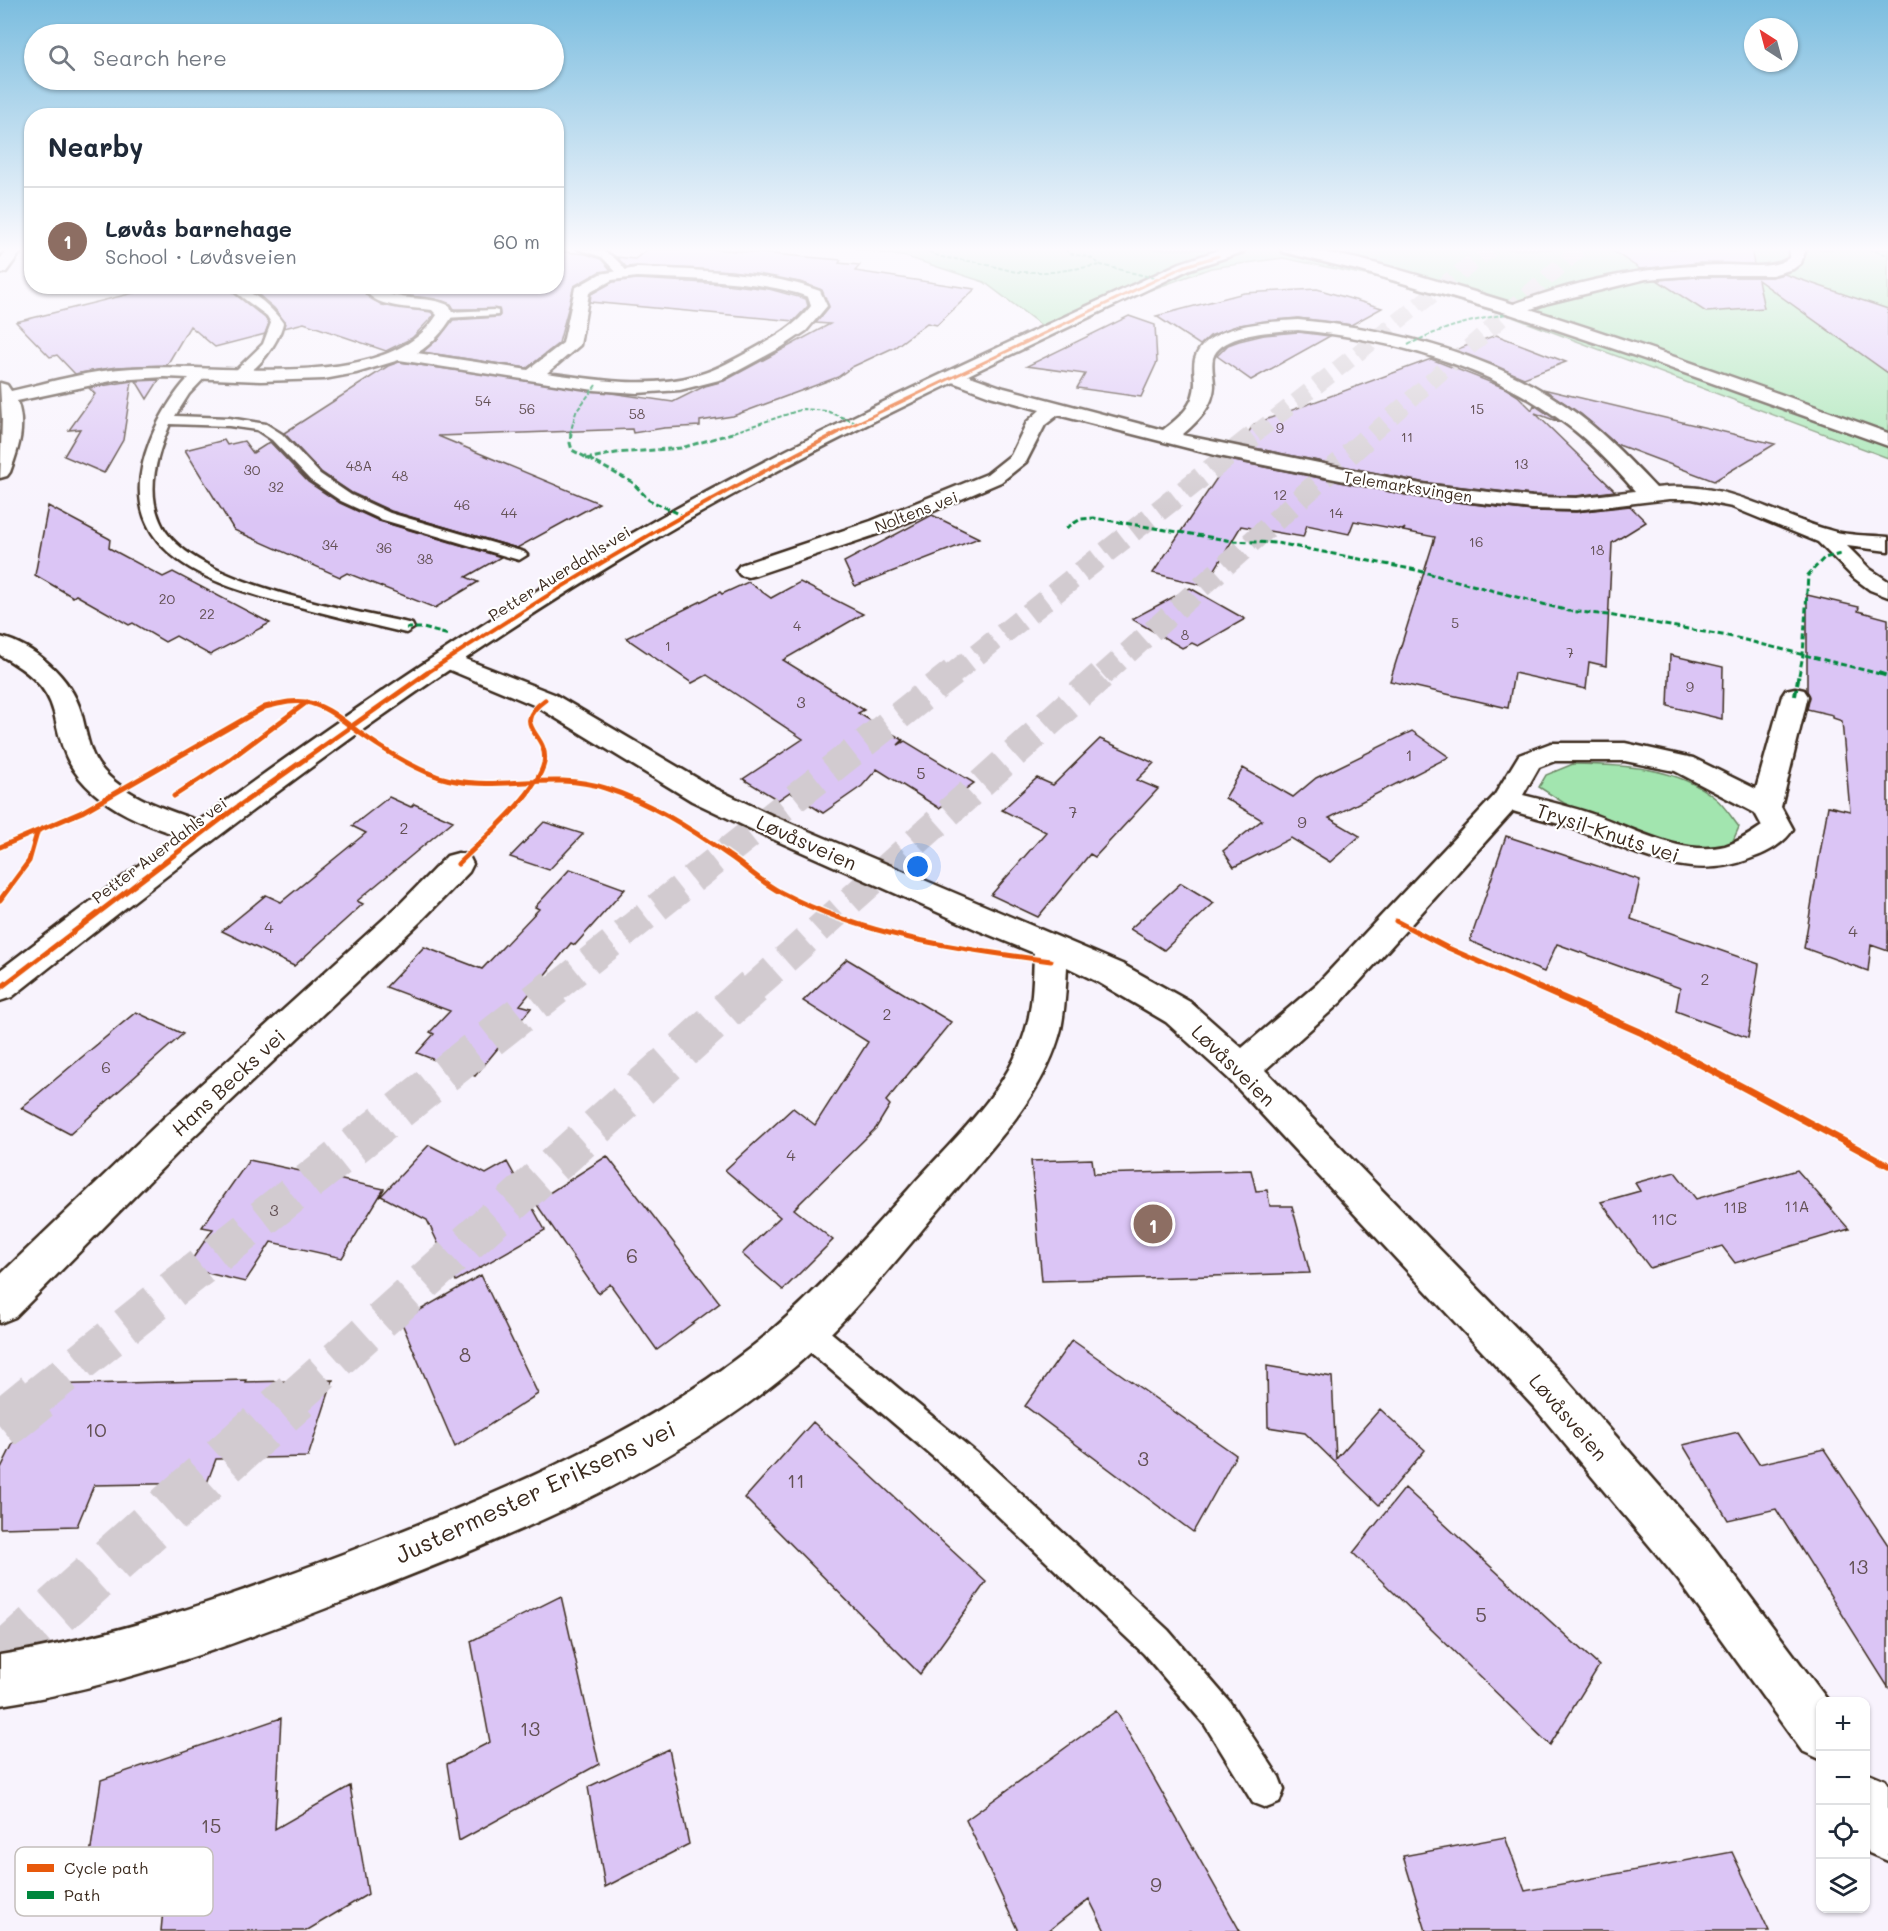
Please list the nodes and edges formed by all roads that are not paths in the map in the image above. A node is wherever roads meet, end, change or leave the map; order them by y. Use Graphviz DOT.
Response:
graph roads {
  1 [pos="272,339"];
  2 [pos="425,339"];
  3 [pos="573,339"];
  4 [pos="783,339"];
  5 [pos="1031,339"];
  6 [pos="1223,339"];
  7 [pos="1389,339"];
  8 [pos="1598,339"];
  9 [pos="399,354"];
  10 [pos="203,373"];
  11 [pos="237,375"];
  12 [pos="532,376"];
  13 [pos="953,376"];
  14 [pos="3,394"];
  15 [pos="1053,408"];
  16 [pos="166,420"];
  17 [pos="1167,437"];
  18 [pos="1888,440"];
  19 [pos="0,472"];
  20 [pos="1651,495"];
  21 [pos="1826,537"];
  22 [pos="1888,544"];
  23 [pos="519,555"];
  24 [pos="748,570"];
  25 [pos="1888,590"];
  26 [pos="406,628"];
  27 [pos="0,644"];
  28 [pos="447,660"];
  29 [pos="1795,696"];
  30 [pos="1507,800"];
  31 [pos="1766,807"];
  32 [pos="203,833"];
  33 [pos="458,864"];
  34 [pos="1052,946"];
  35 [pos="0,988"];
  36 [pos="1242,1069"];
  37 [pos="0,1303"];
  38 [pos="806,1330"];
  39 [pos="0,1680"];
  40 [pos="1816,1726"];
  41 [pos="1266,1790"];
  42 [pos="1888,1797"];
  43 [pos="1870,1798"];
  44 [pos="1870,1805"];
  45 [pos="1888,1834"];
  1 -- 11 [label="lane"];
  2 -- 9 [label="street"];
  3 -- 12 [label="street"];
  4 -- 12 [label="street"];
  5 -- 13 [label="street, Petter Auerdahls vei"];
  6 -- 17 [label="street"];
  7 -- 20 [label="street"];
  8 -- 18 [label="street"];
  9 -- 11 [label="street"];
  9 -- 12 [label="street"];
  10 -- 11 [label="street"];
  10 -- 14 [label="street"];
  10 -- 16 [label="lane"];
  13 -- 15 [label="street, Telemarksvingen"];
  13 -- 28 [label="street, Petter Auerdahls vei"];
  14 -- 19 [label="street"];
  15 -- 17 [label="street, Telemarksvingen"];
  15 -- 24 [label="street, Noltens vei"];
  16 -- 23 [label="lane"];
  16 -- 26 [label="lane"];
  17 -- 20 [label="street, Telemarksvingen"];
  20 -- 21 [label="street, Telemarksvingen"];
  21 -- 22 [label="street, Telemarksvingen"];
  21 -- 25 [label="street, Telemarksvingen"];
  27 -- 32 [label="street"];
  28 -- 32 [label="street, Petter Auerdahls vei"];
  28 -- 34 [label="street, Løvåsveien"];
  29 -- 31 [label="street"];
  30 -- 31 [label="street"];
  30 -- 31 [label="street, Trysil-Knuts vei"];
  30 -- 36 [label="street"];
  32 -- 35 [label="street, Petter Auerdahls vei"];
  33 -- 37 [label="street, Hans Becks vei"];
  34 -- 36 [label="street, Løvåsveien"];
  34 -- 38 [label="street, Justermester Eriksens vei"];
  36 -- 40 [label="street, Løvåsveien"];
  38 -- 39 [label="street, Justermester Eriksens vei"];
  38 -- 41 [label="lane"];
  42 -- 43 [label="lane"];
  44 -- 45 [label="street"];
}
